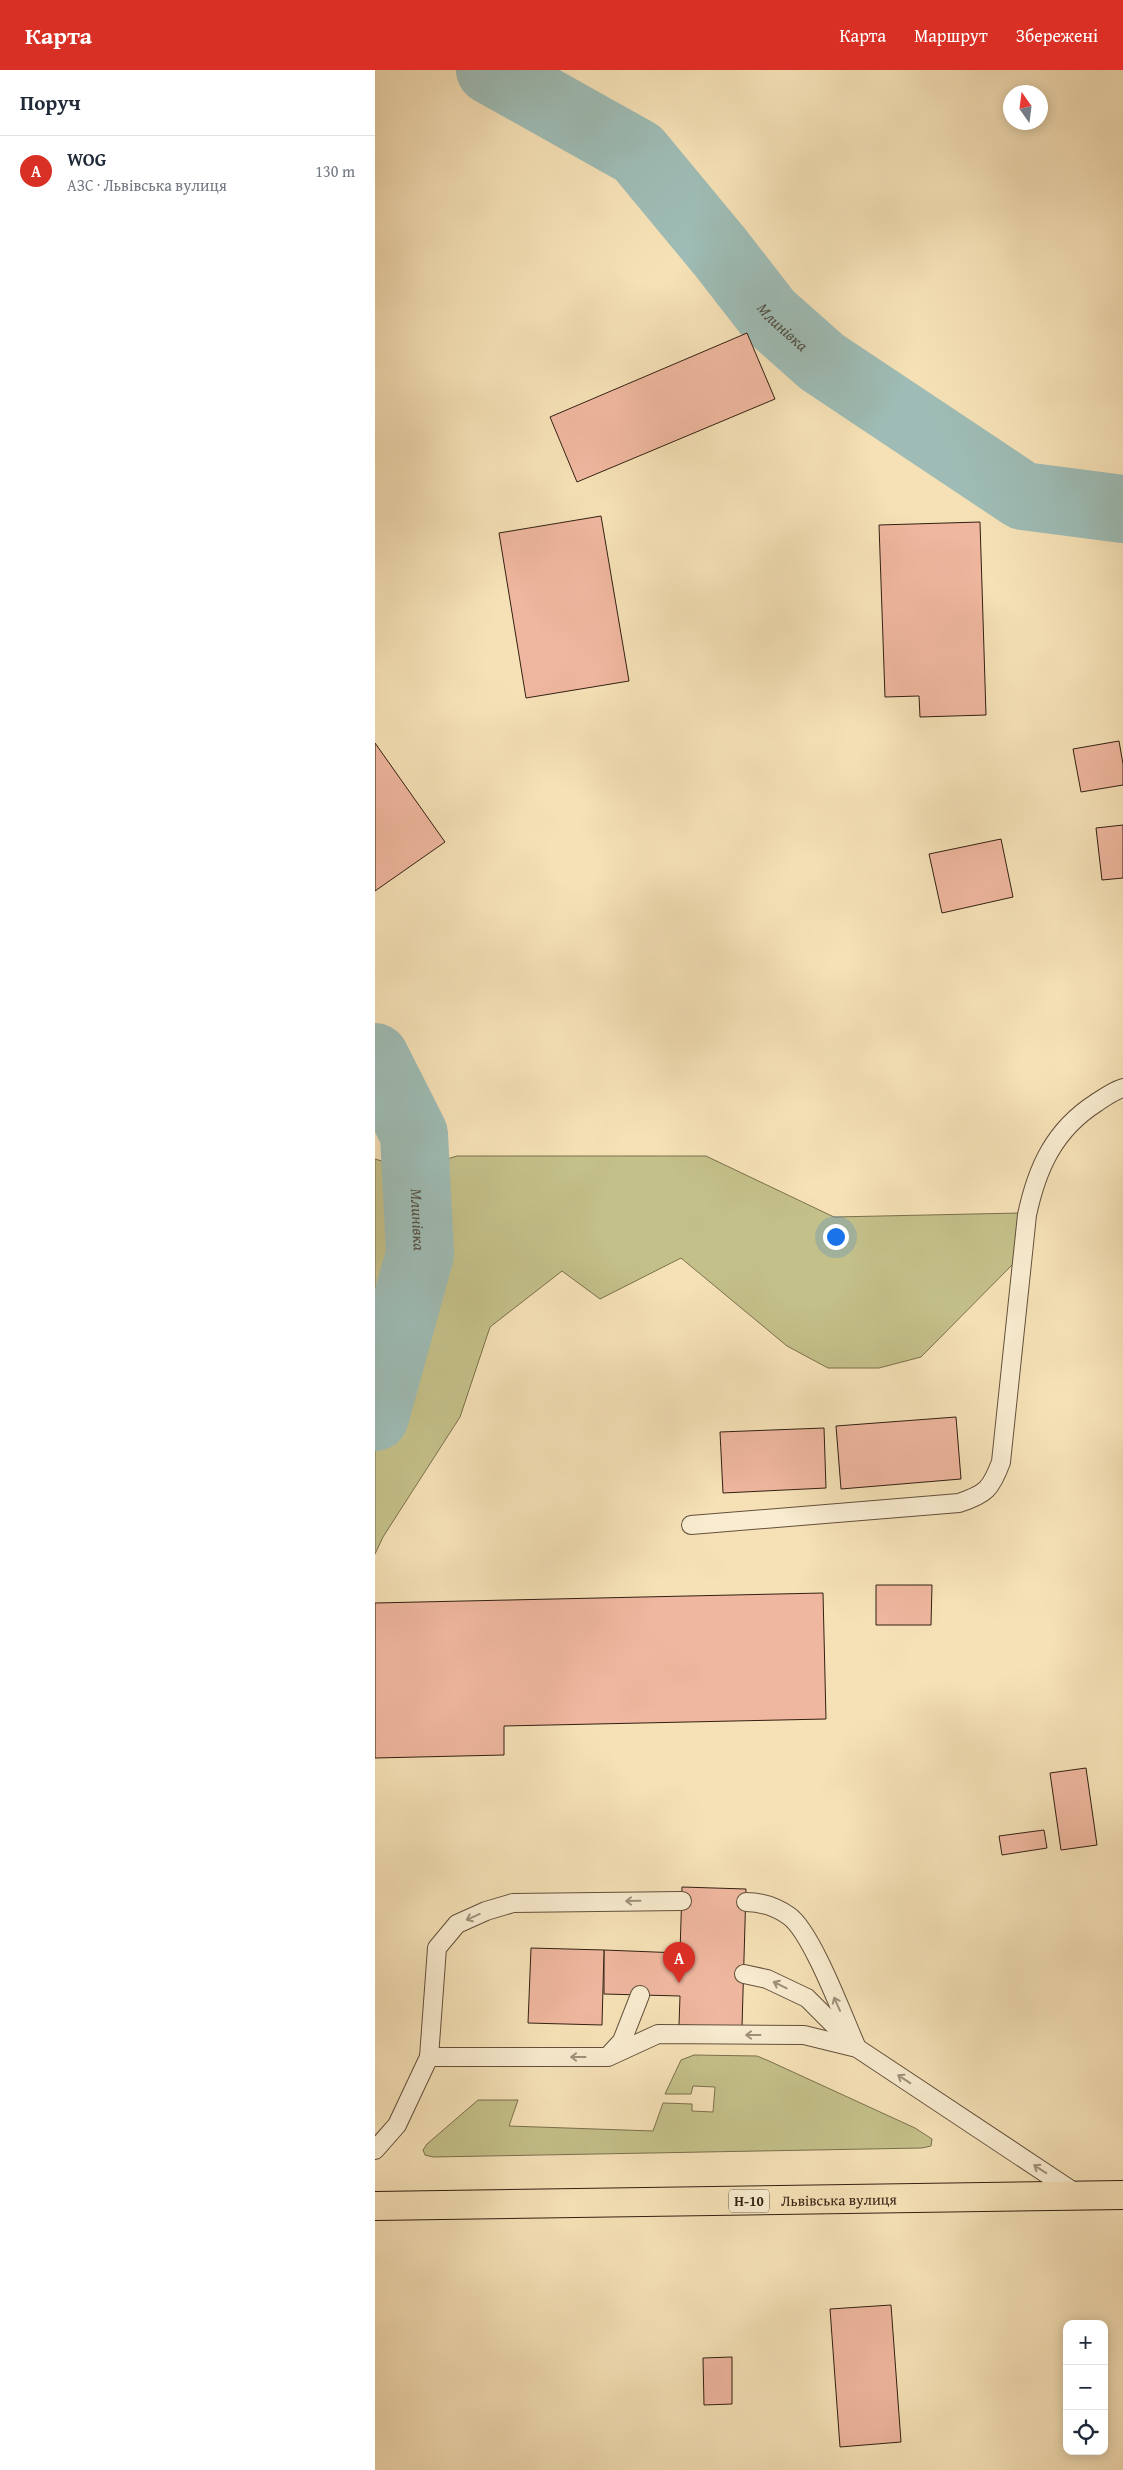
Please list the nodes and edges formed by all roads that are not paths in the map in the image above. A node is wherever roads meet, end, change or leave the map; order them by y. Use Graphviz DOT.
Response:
graph roads {
  1 [pos="1123,1088"];
  2 [pos="691,1525"];
  3 [pos="682,1901"];
  4 [pos="746,1902"];
  5 [pos="744,1974"];
  6 [pos="640,1995"];
  7 [pos="857,2048"];
  8 [pos="429,2057"];
  9 [pos="608,2057"];
  10 [pos="375,2150"];
  11 [pos="1123,2195"];
  12 [pos="1080,2196"];
  13 [pos="375,2206"];
  1 -- 2 [label="lane"];
  3 -- 8 [label="lane, one-way"];
  7 -- 4 [label="lane, one-way"];
  7 -- 5 [label="lane, one-way"];
  6 -- 9 [label="lane"];
  7 -- 9 [label="lane, one-way"];
  12 -- 7 [label="lane, one-way"];
  9 -- 8 [label="lane, one-way"];
  8 -- 10 [label="lane"];
  11 -- 12 [label="main road, Львівська вулиця / Н-10"];
  12 -- 13 [label="main road, Львівська вулиця / Н-10"];
}
